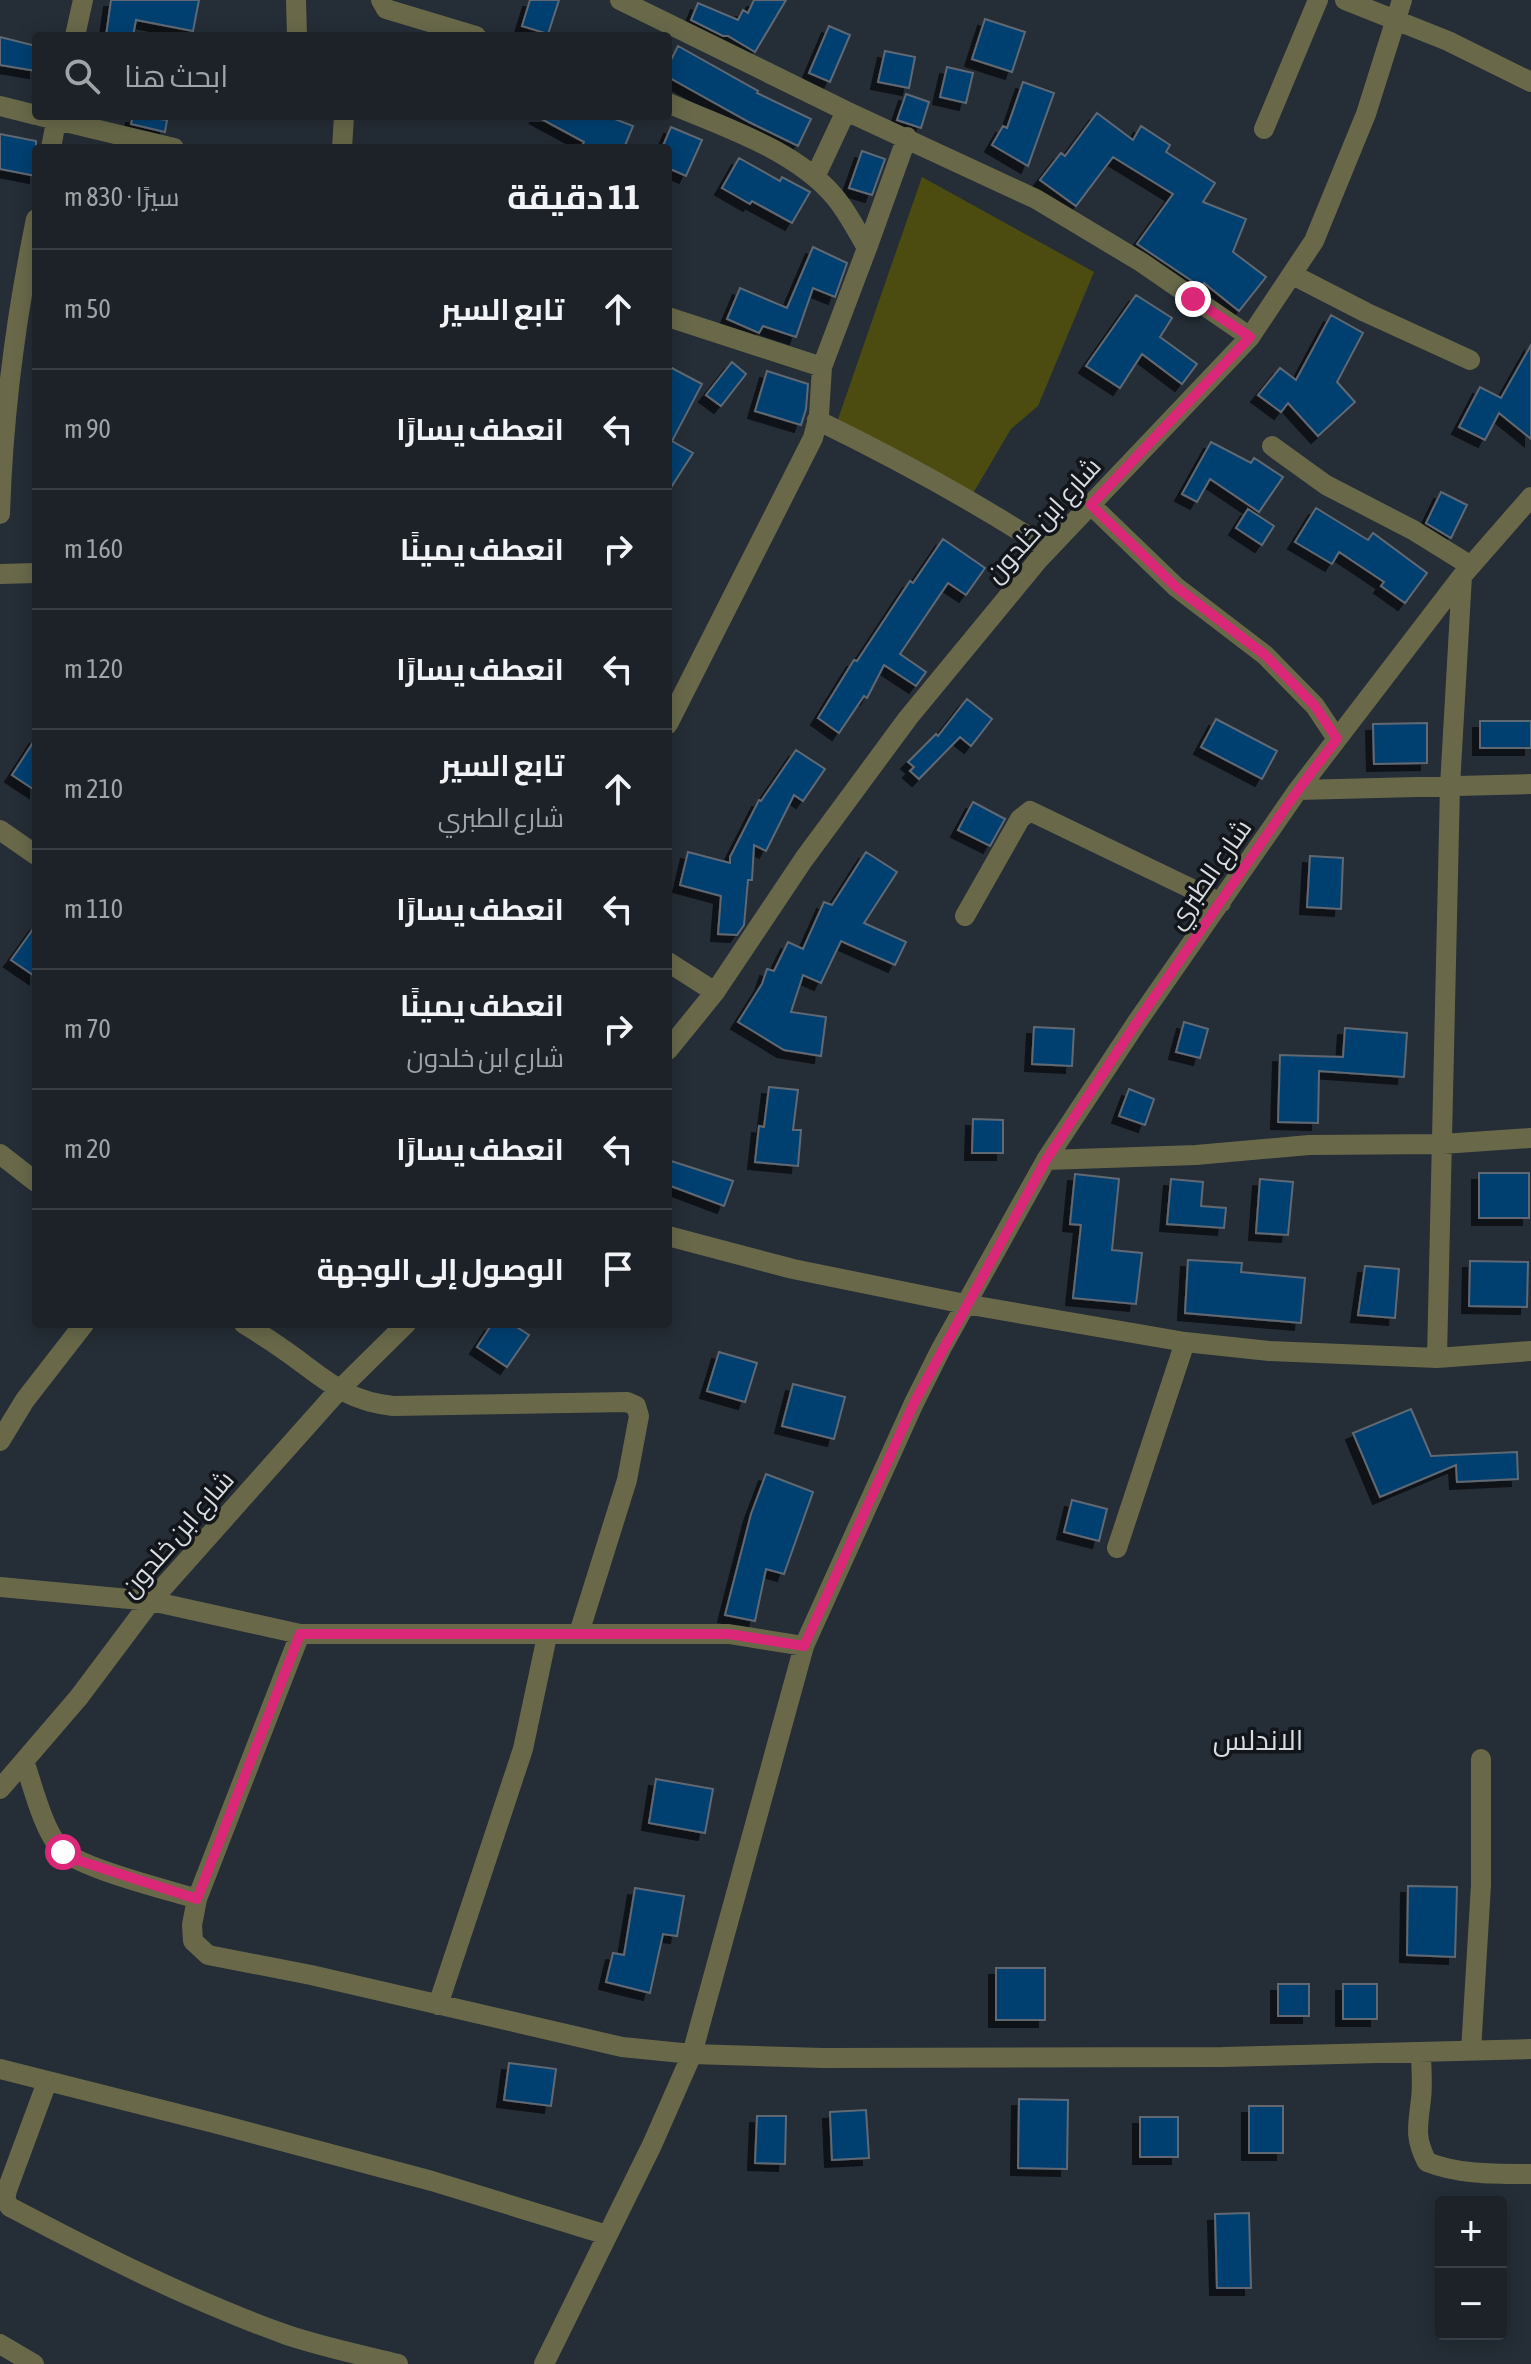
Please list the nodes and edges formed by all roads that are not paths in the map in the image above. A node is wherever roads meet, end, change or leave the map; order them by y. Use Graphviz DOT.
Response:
graph roads {
  1 [pos="83,0"];
  2 [pos="296,0"];
  3 [pos="381,0"];
  4 [pos="620,0"];
  5 [pos="1318,0"];
  6 [pos="1345,0"];
  7 [pos="1400,10"];
  8 [pos="76,32"];
  9 [pos="297,32"];
  10 [pos="463,32"];
  11 [pos="1531,82"];
  12 [pos="672,105"];
  13 [pos="0,106"];
  14 [pos="846,111"];
  15 [pos="32,113"];
  16 [pos="48,120"];
  17 [pos="60,120"];
  18 [pos="344,120"];
  19 [pos="1264,129"];
  20 [pos="907,137"];
  21 [pos="51,144"];
  22 [pos="154,144"];
  23 [pos="342,144"];
  24 [pos="815,177"];
  25 [pos="32,241"];
  26 [pos="867,248"];
  27 [pos="1293,275"];
  28 [pos="672,318"];
  29 [pos="1250,337"];
  30 [pos="1470,360"];
  31 [pos="822,367"];
  32 [pos="817,420"];
  33 [pos="1272,446"];
  34 [pos="1531,497"];
  35 [pos="1091,505"];
  36 [pos="0,514"];
  37 [pos="1048,549"];
  38 [pos="1467,571"];
  39 [pos="32,573"];
  40 [pos="0,574"];
  41 [pos="672,716"];
  42 [pos="1337,739"];
  43 [pos="1531,784"];
  44 [pos="1450,786"];
  45 [pos="1298,790"];
  46 [pos="0,830"];
  47 [pos="32,852"];
  48 [pos="1221,903"];
  49 [pos="965,916"];
  50 [pos="672,965"];
  51 [pos="715,992"];
  52 [pos="672,1045"];
  53 [pos="1531,1138"];
  54 [pos="1442,1144"];
  55 [pos="0,1154"];
  56 [pos="1046,1160"];
  57 [pos="32,1179"];
  58 [pos="672,1237"];
  59 [pos="965,1304"];
  60 [pos="81,1328"];
  61 [pos="250,1328"];
  62 [pos="402,1328"];
  63 [pos="1185,1342"];
  64 [pos="1531,1351"];
  65 [pos="1437,1358"];
  66 [pos="338,1391"];
  67 [pos="0,1441"];
  68 [pos="1117,1548"];
  69 [pos="0,1587"];
  70 [pos="151,1601"];
  71 [pos="579,1633"];
  72 [pos="300,1634"];
  73 [pos="547,1636"];
  74 [pos="804,1646"];
  75 [pos="1481,1759"];
  76 [pos="24,1761"];
  77 [pos="0,1789"];
  78 [pos="197,1899"];
  79 [pos="438,2005"];
  80 [pos="1531,2049"];
  81 [pos="1471,2051"];
  82 [pos="1421,2052"];
  83 [pos="692,2054"];
  84 [pos="0,2069"];
  85 [pos="47,2082"];
  86 [pos="1531,2174"];
  87 [pos="607,2235"];
  88 [pos="0,2344"];
  89 [pos="34,2364"];
  90 [pos="398,2364"];
  91 [pos="544,2364"];
  1 -- 8 [label="street"];
  2 -- 9 [label="street"];
  3 -- 10 [label="street"];
  4 -- 14 [label="street"];
  5 -- 19 [label="street"];
  6 -- 7 [label="street"];
  7 -- 11 [label="street"];
  7 -- 27 [label="street, شارع ابن خلدون"];
  12 -- 24 [label="street"];
  13 -- 15 [label="street"];
  14 -- 20 [label="street"];
  14 -- 24 [label="street"];
  16 -- 21 [label="street"];
  17 -- 22 [label="street"];
  18 -- 23 [label="street"];
  20 -- 26 [label="street"];
  20 -- 29 [label="street"];
  24 -- 26 [label="street"];
  25 -- 36 [label="street"];
  26 -- 31 [label="street"];
  27 -- 29 [label="street, شارع ابن خلدون"];
  27 -- 30 [label="street"];
  28 -- 31 [label="street"];
  29 -- 35 [label="street, شارع ابن خلدون"];
  31 -- 32 [label="street"];
  32 -- 37 [label="street"];
  32 -- 41 [label="street"];
  33 -- 38 [label="street"];
  34 -- 38 [label="street, شارع الطبري"];
  35 -- 37 [label="street, شارع ابن خلدون"];
  35 -- 42 [label="street"];
  37 -- 51 [label="street, شارع ابن خلدون"];
  38 -- 42 [label="street, شارع الطبري"];
  38 -- 44 [label="street"];
  39 -- 40 [label="street"];
  42 -- 45 [label="street, شارع الطبري"];
  43 -- 44 [label="street"];
  44 -- 45 [label="street"];
  44 -- 54 [label="street"];
  45 -- 48 [label="street, شارع الطبري"];
  46 -- 47 [label="street"];
  48 -- 49 [label="street"];
  48 -- 56 [label="street, شارع الطبري"];
  50 -- 51 [label="street"];
  51 -- 52 [label="street, شارع ابن خلدون"];
  53 -- 54 [label="street"];
  54 -- 56 [label="street"];
  54 -- 65 [label="street"];
  55 -- 57 [label="street"];
  56 -- 59 [label="street, شارع الطبري"];
  58 -- 59 [label="street"];
  59 -- 63 [label="street"];
  59 -- 74 [label="street, شارع الطبري"];
  60 -- 67 [label="street"];
  61 -- 66 [label="street"];
  62 -- 66 [label="street, شارع ابن خلدون"];
  63 -- 65 [label="street"];
  63 -- 68 [label="street"];
  64 -- 65 [label="street"];
  66 -- 70 [label="street, شارع ابن خلدون"];
  66 -- 71 [label="street"];
  69 -- 70 [label="street"];
  70 -- 72 [label="street"];
  70 -- 76 [label="street, شارع ابن خلدون"];
  71 -- 73 [label="street"];
  71 -- 74 [label="street"];
  72 -- 73 [label="street"];
  72 -- 78 [label="street"];
  73 -- 79 [label="street"];
  74 -- 83 [label="street, شارع الطبري"];
  75 -- 81 [label="street"];
  76 -- 77 [label="street, شارع ابن خلدون"];
  76 -- 78 [label="street"];
  78 -- 79 [label="street"];
  79 -- 83 [label="street"];
  80 -- 81 [label="street"];
  81 -- 82 [label="street"];
  82 -- 83 [label="street"];
  82 -- 86 [label="street"];
  83 -- 87 [label="street, شارع الطبري"];
  84 -- 85 [label="street"];
  85 -- 87 [label="street"];
  85 -- 90 [label="street"];
  87 -- 91 [label="street, شارع الطبري"];
  88 -- 89 [label="street"];
}
